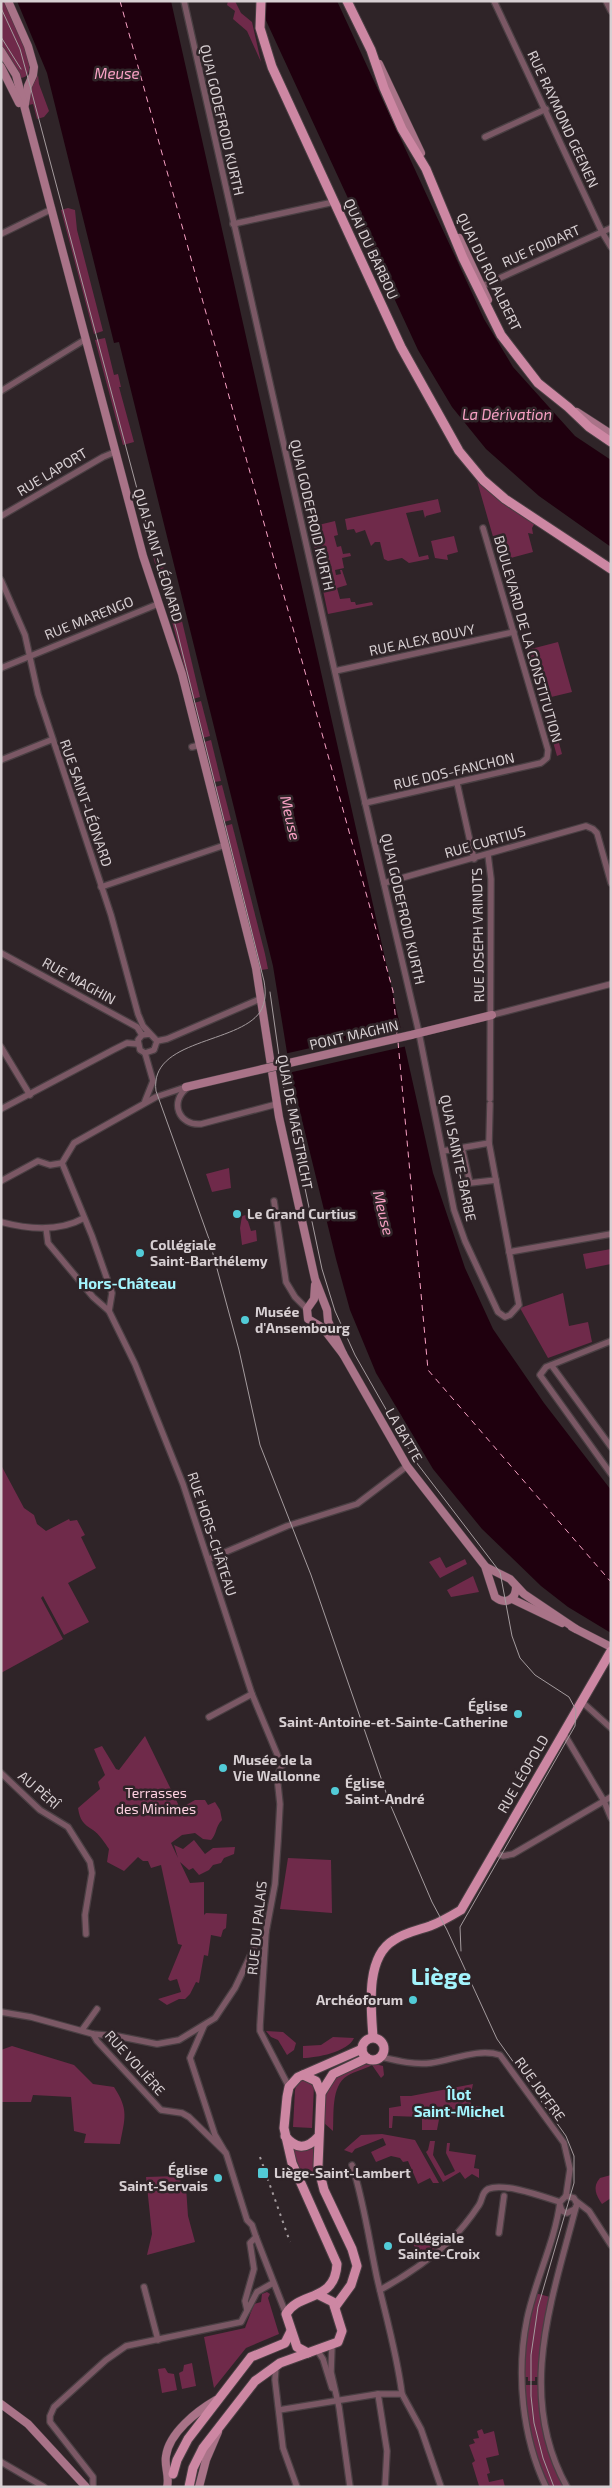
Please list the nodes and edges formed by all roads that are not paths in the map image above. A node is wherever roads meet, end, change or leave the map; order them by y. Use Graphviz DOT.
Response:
graph roads {
  1 [pos="8,1"];
  2 [pos="184,1"];
  3 [pos="261,1"];
  4 [pos="348,1"];
  5 [pos="494,1"];
  6 [pos="606,1"];
  7 [pos="611,11"];
  8 [pos="1,51"];
  9 [pos="1,66"];
  10 [pos="31,80"];
  11 [pos="17,82"];
  12 [pos="25,108"];
  13 [pos="546,109"];
  14 [pos="28,119"];
  15 [pos="486,137"];
  16 [pos="334,202"];
  17 [pos="52,209"];
  18 [pos="444,209"];
  19 [pos="233,224"];
  20 [pos="611,228"];
  21 [pos="602,232"];
  22 [pos="1,234"];
  23 [pos="611,247"];
  24 [pos="482,286"];
  25 [pos="86,339"];
  26 [pos="510,347"];
  27 [pos="1,381"];
  28 [pos="4,390"];
  29 [pos="568,407"];
  30 [pos="611,434"];
  31 [pos="611,442"];
  32 [pos="115,452"];
  33 [pos="1,516"];
  34 [pos="483,528"];
  35 [pos="611,569"];
  36 [pos="1,580"];
  37 [pos="158,604"];
  38 [pos="514,632"];
  39 [pos="30,656"];
  40 [pos="1,668"];
  41 [pos="335,671"];
  42 [pos="51,740"];
  43 [pos="547,758"];
  44 [pos="1,760"];
  45 [pos="457,783"];
  46 [pos="364,803"];
  47 [pos="225,845"];
  48 [pos="488,855"];
  49 [pos="474,859"];
  50 [pos="384,883"];
  51 [pos="611,883"];
  52 [pos="102,887"];
  53 [pos="1,953"];
  54 [pos="611,984"];
  55 [pos="260,999"];
  56 [pos="492,1015"];
  57 [pos="149,1034"];
  58 [pos="415,1034"];
  59 [pos="142,1035"];
  60 [pos="157,1041"];
  61 [pos="138,1044"];
  62 [pos="1,1047"];
  63 [pos="145,1053"];
  64 [pos="190,1086"];
  65 [pos="30,1095"];
  66 [pos="144,1103"];
  67 [pos="276,1104"];
  68 [pos="1,1109"];
  69 [pos="489,1143"];
  70 [pos="462,1148"];
  71 [pos="442,1151"];
  72 [pos="62,1163"];
  73 [pos="496,1180"];
  74 [pos="1,1181"];
  75 [pos="274,1201"];
  76 [pos="84,1218"];
  77 [pos="1,1222"];
  78 [pos="46,1228"];
  79 [pos="611,1234"];
  80 [pos="509,1252"];
  81 [pos="315,1279"];
  82 [pos="323,1304"];
  83 [pos="309,1306"];
  84 [pos="110,1312"];
  85 [pos="498,1312"];
  86 [pos="327,1316"];
  87 [pos="316,1323"];
  88 [pos="611,1341"];
  89 [pos="343,1354"];
  90 [pos="552,1366"];
  91 [pos="611,1447"];
  92 [pos="407,1466"];
  93 [pos="608,1467"];
  94 [pos="611,1474"];
  95 [pos="209,1559"];
  96 [pos="485,1566"];
  97 [pos="504,1577"];
  98 [pos="492,1587"];
  99 [pos="516,1587"];
  100 [pos="512,1598"];
  101 [pos="576,1629"];
  102 [pos="610,1652"];
  103 [pos="252,1694"];
  104 [pos="581,1701"];
  105 [pos="209,1717"];
  106 [pos="611,1728"];
  107 [pos="563,1732"];
  108 [pos="282,1766"];
  109 [pos="1,1773"];
  110 [pos="611,1797"];
  111 [pos="604,1802"];
  112 [pos="611,1818"];
  113 [pos="494,1852"];
  114 [pos="266,1932"];
  115 [pos="86,1934"];
  116 [pos="97,2009"];
  117 [pos="1,2012"];
  118 [pos="204,2026"];
  119 [pos="82,2030"];
  120 [pos="93,2034"];
  121 [pos="373,2037"];
  122 [pos="362,2049"];
  123 [pos="381,2057"];
  124 [pos="367,2058"];
  125 [pos="303,2075"];
  126 [pos="289,2087"];
  127 [pos="321,2093"];
  128 [pos="285,2136"];
  129 [pos="318,2137"];
  130 [pos="227,2156"];
  131 [pos="352,2165"];
  132 [pos="504,2196"];
  133 [pos="566,2196"];
  134 [pos="560,2204"];
  135 [pos="576,2204"];
  136 [pos="499,2233"];
  137 [pos="256,2237"];
  138 [pos="611,2245"];
  139 [pos="273,2283"];
  140 [pos="144,2287"];
  141 [pos="380,2290"];
  142 [pos="319,2295"];
  143 [pos="335,2307"];
  144 [pos="247,2310"];
  145 [pos="286,2314"];
  146 [pos="291,2331"];
  147 [pos="158,2340"];
  148 [pos="332,2345"];
  149 [pos="312,2352"];
  150 [pos="276,2365"];
  151 [pos="378,2394"];
  152 [pos="402,2394"];
  153 [pos="216,2400"];
  154 [pos="338,2401"];
  155 [pos="1,2404"];
  156 [pos="279,2410"];
  157 [pos="225,2418"];
  158 [pos="1,2462"];
  159 [pos="173,2474"];
  160 [pos="44,2487"];
  161 [pos="86,2487"];
  162 [pos="93,2487"];
  163 [pos="166,2487"];
  164 [pos="188,2487"];
  165 [pos="199,2487"];
  166 [pos="297,2487"];
  167 [pos="350,2487"];
  168 [pos="385,2487"];
  169 [pos="441,2487"];
  170 [pos="546,2487"];
  171 [pos="567,2487"];
  1 -- 10 [label="main road, QUAI SAINT-LÉONARD"];
  2 -- 19 [label="street, QUAI GODEFROID KURTH"];
  3 -- 16 [label="main road, QUAI DU BARBOU"];
  4 -- 18 [label="main road, QUAI DU ROI ALBERT"];
  5 -- 13 [label="street, RUE RAYMOND GEENEN"];
  6 -- 7 [label="street"];
  8 -- 11 [label="main road, QUAI SAINT-LÉONARD"];
  9 -- 11 [label="main road"];
  9 -- 14 [label="main road, QUAI SAINT-LÉONARD"];
  10 -- 11 [label="main road"];
  10 -- 12 [label="main road, QUAI SAINT-LÉONARD"];
  11 -- 12 [label="main road, QUAI SAINT-LÉONARD"];
  12 -- 14 [label="main road, QUAI SAINT-LÉONARD"];
  13 -- 15 [label="street"];
  13 -- 21 [label="street, RUE RAYMOND GEENEN"];
  14 -- 17 [label="main road, QUAI SAINT-LÉONARD"];
  16 -- 19 [label="street"];
  16 -- 35 [label="main road, QUAI DU BARBOU"];
  17 -- 22 [label="street"];
  17 -- 25 [label="main road, QUAI SAINT-LÉONARD"];
  18 -- 24 [label="main road, QUAI DU ROI ALBERT"];
  18 -- 26 [label="main road, QUAI DU ROI ALBERT"];
  19 -- 41 [label="street, QUAI GODEFROID KURTH"];
  20 -- 21 [label="street, RUE FOIDART"];
  21 -- 23 [label="street, RUE RAYMOND GEENEN"];
  21 -- 24 [label="street, RUE FOIDART"];
  24 -- 26 [label="main road, QUAI DU ROI ALBERT"];
  25 -- 28 [label="street"];
  25 -- 32 [label="main road, QUAI SAINT-LÉONARD"];
  26 -- 29 [label="main road, QUAI DU ROI ALBERT"];
  27 -- 28 [label="street"];
  29 -- 30 [label="main road, QUAI DU ROI ALBERT"];
  29 -- 31 [label="main road, QUAI DU ROI ALBERT"];
  32 -- 33 [label="street, RUE LAPORT"];
  32 -- 37 [label="main road, QUAI SAINT-LÉONARD"];
  34 -- 38 [label="street, BOULEVARD DE LA CONSTITUTION"];
  36 -- 39 [label="street, RUE SAINT-LÉONARD"];
  37 -- 39 [label="street, RUE MARENGO"];
  37 -- 47 [label="main road, QUAI SAINT-LÉONARD"];
  38 -- 41 [label="street, RUE ALEX BOUVY"];
  38 -- 43 [label="street, BOULEVARD DE LA CONSTITUTION"];
  39 -- 40 [label="street, RUE MARENGO"];
  39 -- 42 [label="street, RUE SAINT-LÉONARD"];
  41 -- 46 [label="street, QUAI GODEFROID KURTH"];
  42 -- 44 [label="street"];
  42 -- 52 [label="street, RUE SAINT-LÉONARD"];
  43 -- 45 [label="street, RUE DOS-FANCHON"];
  45 -- 46 [label="street, RUE DOS-FANCHON"];
  45 -- 49 [label="street"];
  46 -- 50 [label="street, QUAI GODEFROID KURTH"];
  47 -- 52 [label="street"];
  47 -- 55 [label="main road, QUAI SAINT-LÉONARD"];
  48 -- 49 [label="street, RUE CURTIUS"];
  48 -- 51 [label="street, RUE CURTIUS"];
  48 -- 56 [label="street, RUE JOSEPH VRINDTS"];
  49 -- 50 [label="street, RUE CURTIUS"];
  50 -- 58 [label="street, QUAI GODEFROID KURTH"];
  52 -- 57 [label="street, RUE SAINT-LÉONARD"];
  53 -- 59 [label="street, RUE MAGHIN"];
  54 -- 56 [label="street"];
  55 -- 60 [label="street"];
  55 -- 67 [label="main road, QUAI DE MAESTRICHT"];
  56 -- 58 [label="main road, PONT MAGHIN"];
  56 -- 69 [label="street, RUE JOSEPH VRINDTS"];
  57 -- 59 [label="street"];
  57 -- 60 [label="street"];
  58 -- 64 [label="main road, PONT MAGHIN, bridge"];
  58 -- 71 [label="street, QUAI SAINTE-BARBE"];
  59 -- 61 [label="street"];
  60 -- 63 [label="street"];
  61 -- 63 [label="street"];
  61 -- 65 [label="street"];
  62 -- 65 [label="street"];
  63 -- 66 [label="street"];
  64 -- 66 [label="street"];
  64 -- 67 [label="street"];
  65 -- 68 [label="street"];
  66 -- 72 [label="street"];
  67 -- 81 [label="main road, QUAI DE MAESTRICHT"];
  69 -- 70 [label="street"];
  69 -- 73 [label="street, RUE JOSEPH VRINDTS"];
  70 -- 71 [label="street"];
  70 -- 73 [label="street"];
  71 -- 85 [label="street, QUAI SAINTE-BARBE"];
  72 -- 74 [label="street"];
  72 -- 76 [label="street"];
  73 -- 80 [label="street, RUE JOSEPH VRINDTS"];
  75 -- 83 [label="street"];
  76 -- 78 [label="street"];
  76 -- 84 [label="street"];
  77 -- 78 [label="street"];
  78 -- 84 [label="street"];
  79 -- 80 [label="street"];
  80 -- 85 [label="street, RUE JOSEPH VRINDTS"];
  81 -- 82 [label="main road, QUAI DE MAESTRICHT"];
  81 -- 83 [label="main road, QUAI DE MAESTRICHT"];
  82 -- 83 [label="main road"];
  82 -- 86 [label="main road, QUAI DE MAESTRICHT"];
  83 -- 87 [label="main road"];
  84 -- 95 [label="street, RUE HORS-CHÂTEAU"];
  86 -- 87 [label="main road"];
  86 -- 89 [label="main road, LA BATTE"];
  87 -- 89 [label="main road, LA BATTE"];
  88 -- 90 [label="street"];
  89 -- 92 [label="main road, LA BATTE"];
  90 -- 91 [label="street"];
  90 -- 93 [label="street"];
  92 -- 95 [label="street"];
  92 -- 96 [label="main road, LA BATTE"];
  93 -- 94 [label="street"];
  95 -- 103 [label="street, RUE HORS-CHÂTEAU"];
  96 -- 97 [label="main road"];
  96 -- 98 [label="main road"];
  97 -- 98 [label="main road"];
  97 -- 99 [label="main road"];
  98 -- 100 [label="main road"];
  99 -- 100 [label="main road"];
  99 -- 101 [label="main road"];
  100 -- 101 [label="main road"];
  101 -- 102 [label="main road"];
  102 -- 104 [label="main road, RUE LÉOPOLD"];
  103 -- 105 [label="street"];
  103 -- 108 [label="street, RUE HORS-CHÂTEAU"];
  104 -- 106 [label="street"];
  104 -- 107 [label="main road, RUE LÉOPOLD"];
  107 -- 111 [label="street"];
  107 -- 113 [label="main road, RUE LÉOPOLD"];
  108 -- 114 [label="street, RUE DU PALAIS"];
  109 -- 115 [label="street, AU PÈRÎ"];
  110 -- 111 [label="street"];
  111 -- 112 [label="street"];
  111 -- 113 [label="street"];
  113 -- 121 [label="main road, RUE LÉOPOLD"];
  114 -- 118 [label="street"];
  114 -- 126 [label="street, RUE DU PALAIS"];
  116 -- 119 [label="street"];
  117 -- 119 [label="street"];
  118 -- 120 [label="street"];
  118 -- 130 [label="street"];
  119 -- 120 [label="street"];
  120 -- 130 [label="street, RUE VOLIÈRE"];
  121 -- 122 [label="main road"];
  121 -- 123 [label="main road"];
  122 -- 124 [label="main road"];
  122 -- 125 [label="main road"];
  123 -- 124 [label="main road"];
  123 -- 133 [label="street, RUE JOFFRE"];
  124 -- 127 [label="main road"];
  125 -- 126 [label="main road"];
  125 -- 127 [label="main road"];
  126 -- 128 [label="main road"];
  127 -- 129 [label="main road"];
  128 -- 129 [label="main road"];
  128 -- 142 [label="main road"];
  129 -- 143 [label="main road"];
  130 -- 137 [label="street"];
  131 -- 141 [label="street"];
  132 -- 136 [label="street"];
  133 -- 134 [label="street"];
  133 -- 135 [label="street"];
  134 -- 135 [label="street"];
  134 -- 141 [label="street"];
  134 -- 170 [label="street"];
  135 -- 138 [label="street"];
  135 -- 171 [label="street"];
  137 -- 139 [label="street"];
  137 -- 144 [label="street"];
  139 -- 144 [label="street"];
  139 -- 145 [label="street"];
  140 -- 147 [label="street"];
  141 -- 152 [label="street"];
  142 -- 143 [label="main road"];
  142 -- 145 [label="main road"];
  143 -- 148 [label="main road"];
  144 -- 147 [label="street"];
  145 -- 146 [label="main road"];
  146 -- 149 [label="main road"];
  146 -- 153 [label="main road"];
  147 -- 162 [label="street"];
  148 -- 149 [label="main road"];
  148 -- 154 [label="street"];
  149 -- 150 [label="main road"];
  149 -- 154 [label="street"];
  150 -- 156 [label="street"];
  150 -- 157 [label="main road"];
  151 -- 152 [label="street"];
  151 -- 154 [label="street"];
  151 -- 168 [label="street"];
  152 -- 169 [label="street"];
  153 -- 159 [label="main road"];
  153 -- 163 [label="main road"];
  154 -- 156 [label="street"];
  154 -- 167 [label="street"];
  155 -- 161 [label="main road"];
  156 -- 166 [label="street"];
  157 -- 164 [label="main road"];
  157 -- 165 [label="main road"];
  158 -- 160 [label="street"];
}
